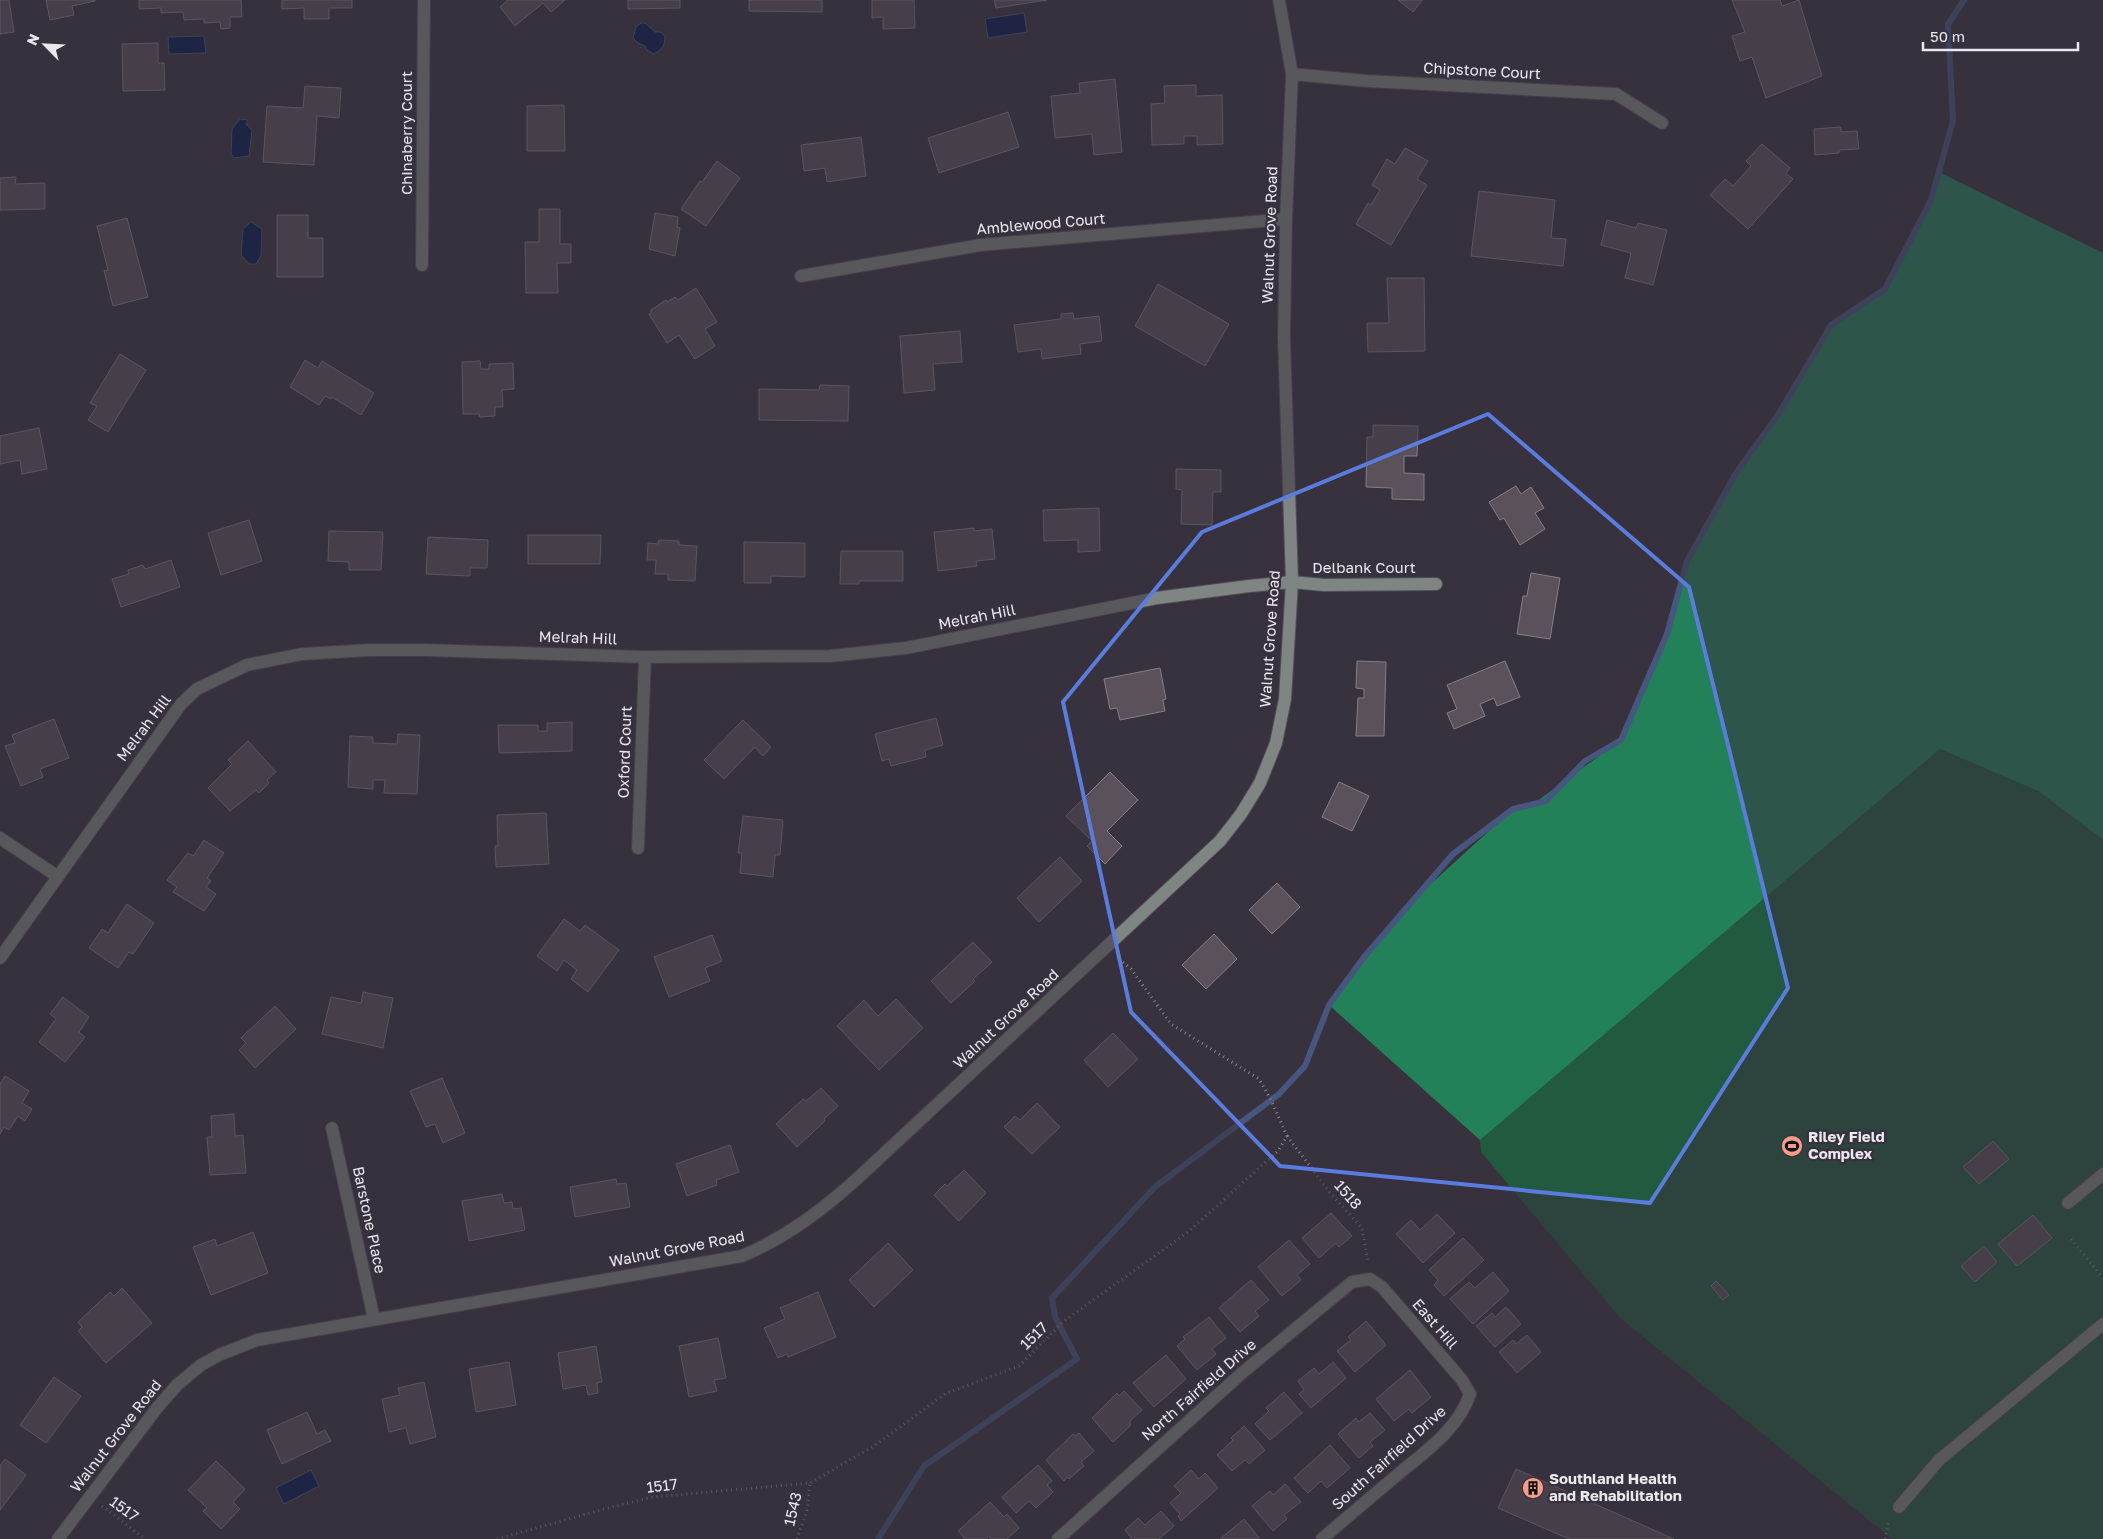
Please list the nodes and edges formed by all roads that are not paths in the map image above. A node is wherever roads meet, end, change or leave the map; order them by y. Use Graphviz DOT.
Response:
graph roads {
  1 [pos="424,0"];
  2 [pos="1279,0"];
  3 [pos="1292,74"];
  4 [pos="1662,123"];
  5 [pos="1286,219"];
  6 [pos="422,266"];
  7 [pos="801,276"];
  8 [pos="1292,582"];
  9 [pos="1436,584"];
  10 [pos="645,657"];
  11 [pos="0,838"];
  12 [pos="638,848"];
  13 [pos="57,876"];
  14 [pos="0,958"];
  15 [pos="332,1128"];
  16 [pos="2103,1174"];
  17 [pos="2068,1203"];
  18 [pos="1370,1279"];
  19 [pos="374,1319"];
  20 [pos="2103,1324"];
  21 [pos="1470,1394"];
  22 [pos="1899,1507"];
  23 [pos="58,1539"];
  24 [pos="1058,1539"];
  25 [pos="1322,1539"];
  1 -- 6 [label="street, Chinaberry Court"];
  2 -- 3 [label="street, Walnut Grove Road"];
  3 -- 4 [label="street, Chipstone Court"];
  3 -- 5 [label="street, Walnut Grove Road"];
  5 -- 7 [label="street, Amblewood Court"];
  5 -- 8 [label="street, Walnut Grove Road"];
  8 -- 9 [label="street, Delbank Court"];
  8 -- 10 [label="street, Melrah Hill"];
  8 -- 19 [label="street, Walnut Grove Road"];
  10 -- 12 [label="street, Oxford Court"];
  10 -- 13 [label="street, Melrah Hill"];
  11 -- 13 [label="street"];
  13 -- 14 [label="street, Melrah Hill"];
  15 -- 19 [label="street, Barstone Place"];
  16 -- 17 [label="street"];
  18 -- 21 [label="street, East Hill"];
  18 -- 24 [label="street, North Fairfield Drive"];
  19 -- 23 [label="street, Walnut Grove Road"];
  20 -- 22 [label="street"];
  21 -- 25 [label="street, South Fairfield Drive"];
}
